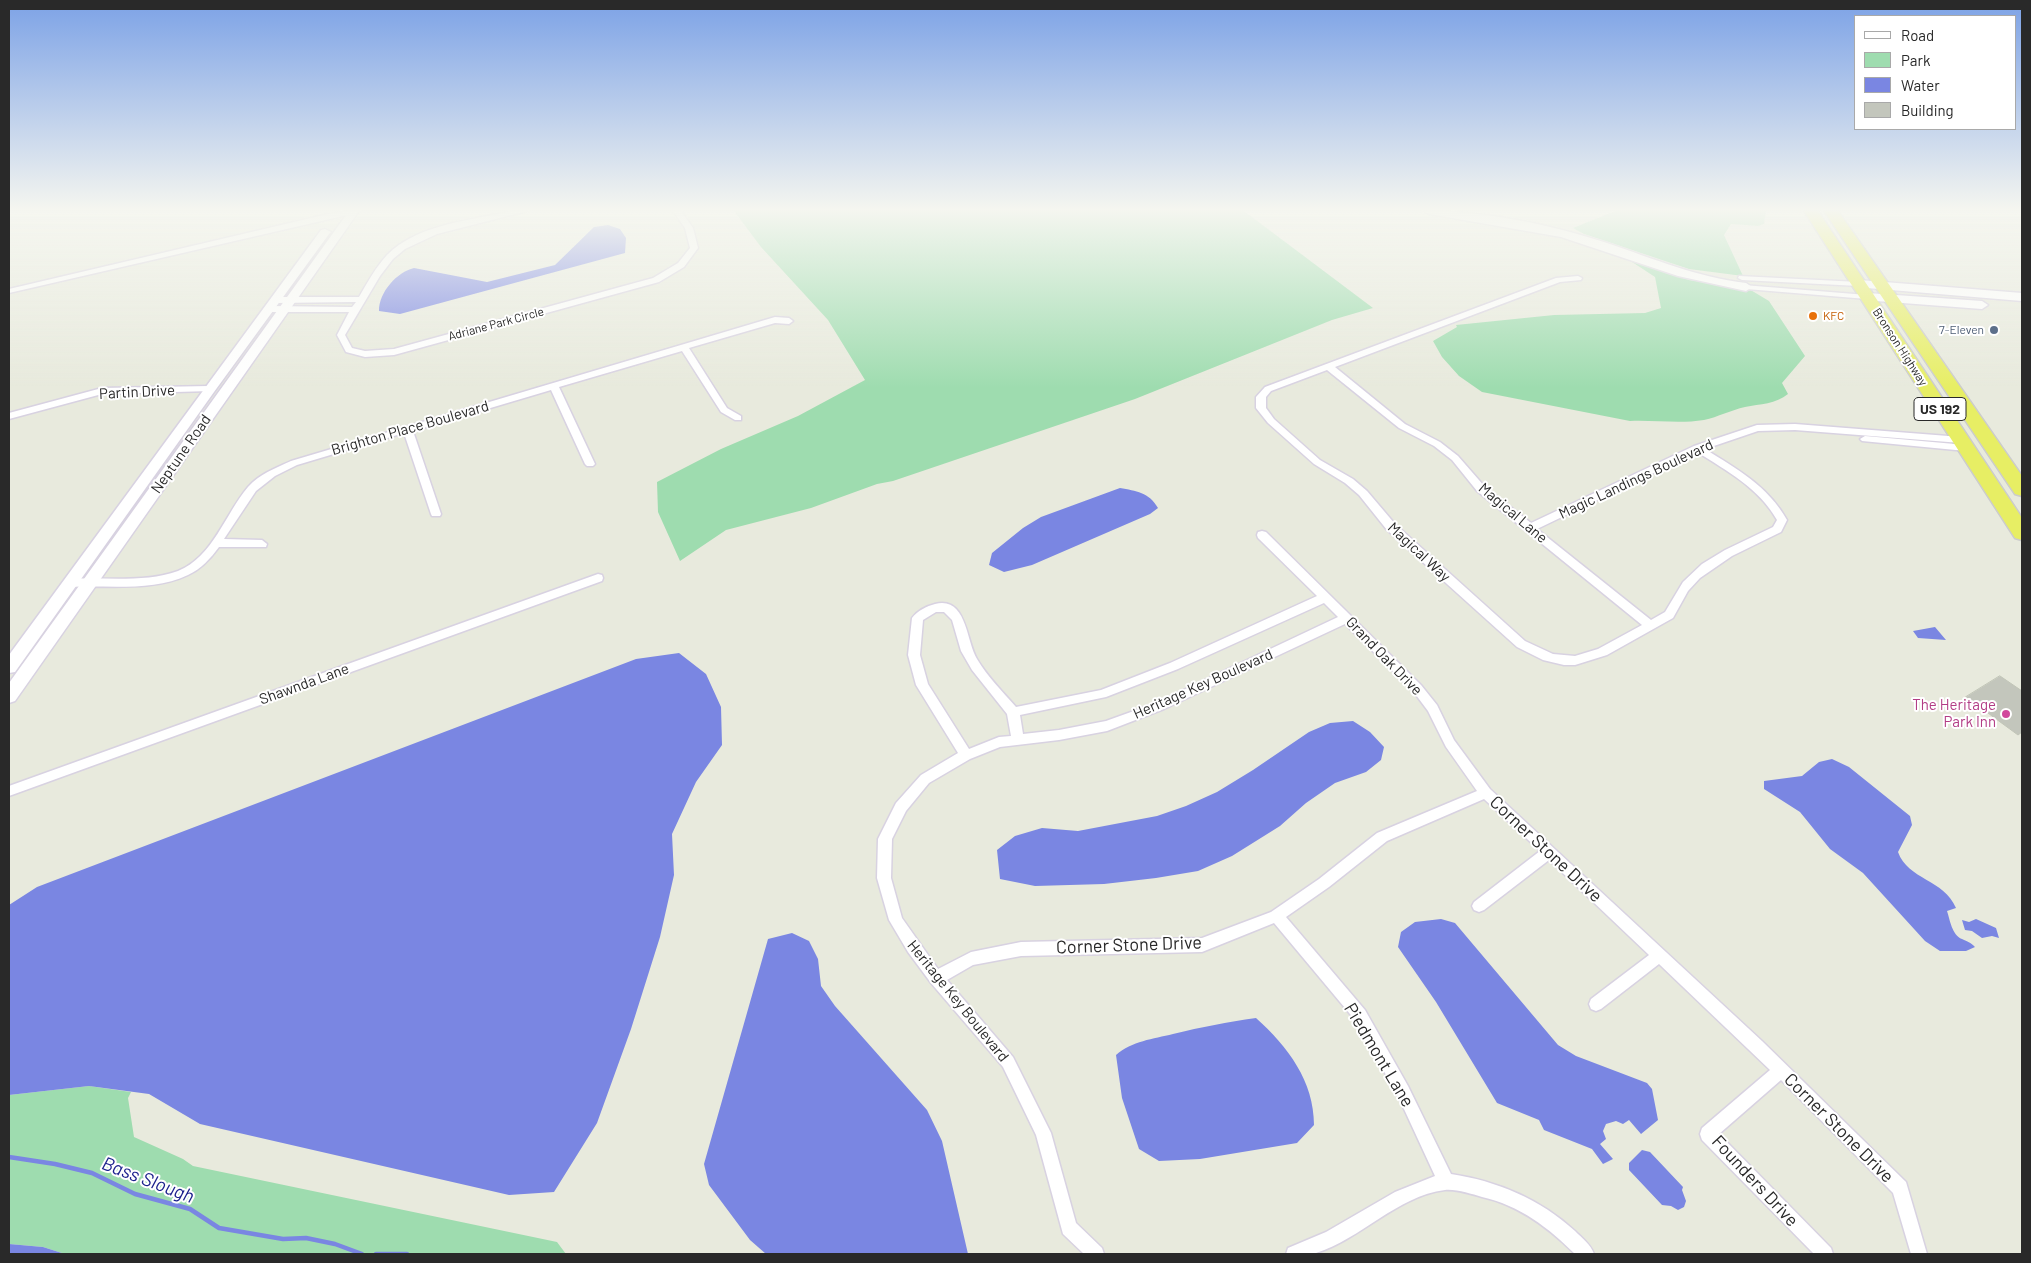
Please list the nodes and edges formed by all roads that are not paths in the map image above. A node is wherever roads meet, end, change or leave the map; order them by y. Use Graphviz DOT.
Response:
graph roads {
  1 [pos="97,270"];
  2 [pos="305,270"];
  3 [pos="380,270"];
  4 [pos="673,270"];
  5 [pos="1669,270"];
  6 [pos="1685,270"];
  7 [pos="1849,270"];
  8 [pos="1871,270"];
  9 [pos="1578,278"];
  10 [pos="1744,282"];
  11 [pos="9,290"];
  12 [pos="1863,291"];
  13 [pos="1887,293"];
  14 [pos="2022,297"];
  15 [pos="362,299"];
  16 [pos="279,305"];
  17 [pos="2022,308"];
  18 [pos="356,310"];
  19 [pos="789,321"];
  20 [pos="684,347"];
  21 [pos="1328,366"];
  22 [pos="554,386"];
  23 [pos="209,389"];
  24 [pos="9,416"];
  25 [pos="738,418"];
  26 [pos="408,430"];
  27 [pos="1964,444"];
  28 [pos="1697,448"];
  29 [pos="590,464"];
  30 [pos="2022,490"];
  31 [pos="436,514"];
  32 [pos="1530,528"];
  33 [pos="2022,533"];
  34 [pos="1262,535"];
  35 [pos="219,543"];
  36 [pos="262,544"];
  37 [pos="598,578"];
  38 [pos="90,582"];
  39 [pos="71,583"];
  40 [pos="1326,597"];
  41 [pos="1348,618"];
  42 [pos="1650,625"];
  43 [pos="9,667"];
  44 [pos="9,696"];
  45 [pos="1013,712"];
  46 [pos="1018,740"];
  47 [pos="966,755"];
  48 [pos="9,791"];
  49 [pos="1486,792"];
  50 [pos="1549,852"];
  51 [pos="1479,906"];
  52 [pos="1276,916"];
  53 [pos="1660,955"];
  54 [pos="936,978"];
  55 [pos="1596,1004"];
  56 [pos="1781,1070"];
  57 [pos="1446,1182"];
  58 [pos="1096,1254"];
  59 [pos="1294,1254"];
  60 [pos="1586,1254"];
  61 [pos="1825,1254"];
  62 [pos="1919,1254"];
  1 -- 11 [label="street"];
  2 -- 16 [label="main road, Neptune Road"];
  3 -- 15 [label="street, Adriane Park Circle"];
  4 -- 18 [label="street, Adriane Park Circle"];
  5 -- 10 [label="main road"];
  6 -- 10 [label="main road"];
  7 -- 12 [label="highway, Bronson Highway / US 192"];
  8 -- 13 [label="highway, Bronson Highway / US 192"];
  9 -- 21 [label="street, Magical Way"];
  10 -- 12 [label="street"];
  10 -- 12 [label="street"];
  12 -- 13 [label="main road"];
  12 -- 27 [label="highway, Bronson Highway / US 192"];
  13 -- 14 [label="street"];
  13 -- 17 [label="main road"];
  13 -- 30 [label="highway, Bronson Highway / US 192"];
  15 -- 16 [label="street"];
  15 -- 18 [label="street, Adriane Park Circle"];
  16 -- 18 [label="street"];
  16 -- 23 [label="main road, Neptune Road"];
  16 -- 38 [label="main road, Neptune Road"];
  19 -- 20 [label="street, Brighton Place Boulevard"];
  20 -- 22 [label="street, Brighton Place Boulevard"];
  20 -- 25 [label="street"];
  21 -- 32 [label="street, Magical Lane"];
  21 -- 42 [label="street, Magical Way"];
  22 -- 26 [label="street, Brighton Place Boulevard"];
  22 -- 29 [label="street"];
  23 -- 24 [label="street, Partin Drive"];
  23 -- 39 [label="main road, Neptune Road"];
  26 -- 31 [label="street"];
  26 -- 35 [label="street, Brighton Place Boulevard"];
  27 -- 28 [label="street, Magic Landings Boulevard"];
  27 -- 33 [label="highway, Bronson Highway / US 192"];
  28 -- 32 [label="street, Magic Landings Boulevard"];
  28 -- 42 [label="street, Magical Way"];
  32 -- 42 [label="street, Magical Lane"];
  34 -- 40 [label="street, Grand Oak Drive"];
  35 -- 36 [label="street"];
  35 -- 38 [label="street, Brighton Place Boulevard"];
  37 -- 48 [label="street, Shawnda Lane"];
  38 -- 39 [label="street, Brighton Place Boulevard"];
  38 -- 44 [label="main road, Neptune Road"];
  39 -- 43 [label="main road, Neptune Road"];
  40 -- 41 [label="street, Grand Oak Drive"];
  40 -- 45 [label="street"];
  41 -- 46 [label="street, Heritage Key Boulevard"];
  41 -- 49 [label="street, Grand Oak Drive"];
  45 -- 46 [label="street"];
  45 -- 47 [label="street"];
  46 -- 47 [label="street, Heritage Key Boulevard"];
  47 -- 54 [label="street, Heritage Key Boulevard"];
  49 -- 50 [label="street, Corner Stone Drive"];
  49 -- 52 [label="street, Corner Stone Drive"];
  50 -- 51 [label="street"];
  50 -- 53 [label="street, Corner Stone Drive"];
  52 -- 54 [label="street, Corner Stone Drive"];
  52 -- 57 [label="street, Piedmont Lane"];
  53 -- 55 [label="street"];
  53 -- 56 [label="street, Corner Stone Drive"];
  54 -- 58 [label="street, Heritage Key Boulevard"];
  56 -- 61 [label="street, Founders Drive"];
  56 -- 62 [label="street, Corner Stone Drive"];
  57 -- 59 [label="street"];
  57 -- 60 [label="street"];
}
